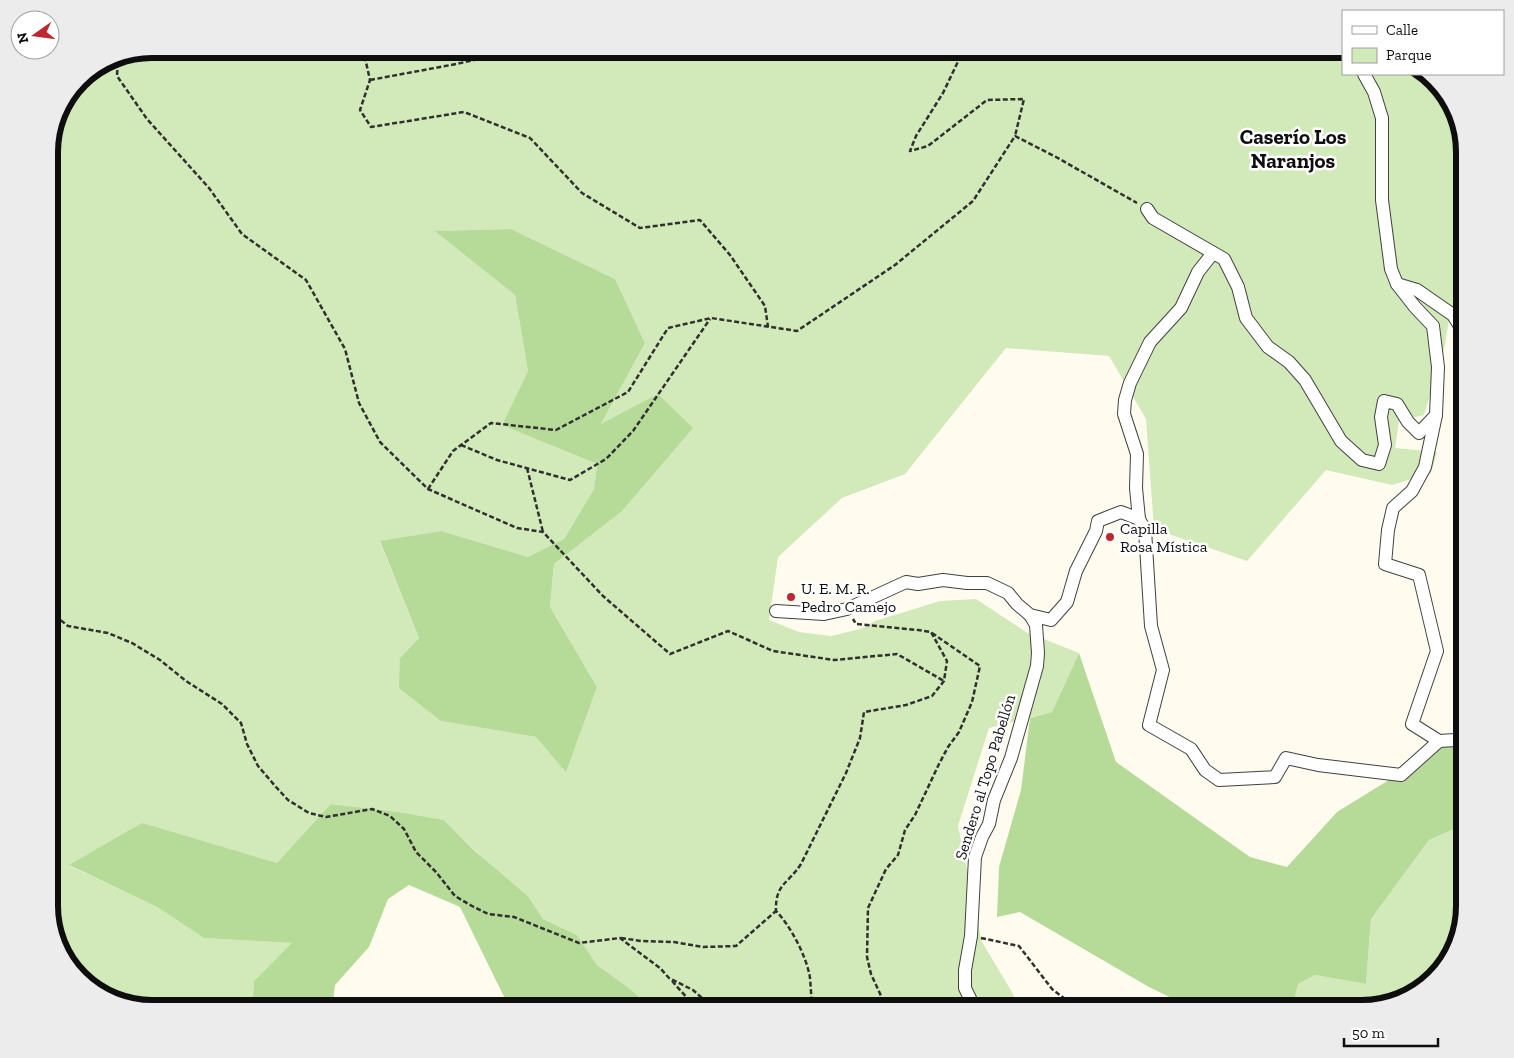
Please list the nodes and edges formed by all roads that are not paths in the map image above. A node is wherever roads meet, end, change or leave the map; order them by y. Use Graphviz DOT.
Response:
graph roads {
  1 [pos="1365,75"];
  2 [pos="1147,209"];
  3 [pos="1212,253"];
  4 [pos="1396,284"];
  5 [pos="1456,320"];
  6 [pos="1436,415"];
  7 [pos="1139,519"];
  8 [pos="776,611"];
  9 [pos="1030,615"];
  10 [pos="1456,740"];
  11 [pos="1439,741"];
  12 [pos="971,1001"];
  1 -- 4 [label="street"];
  2 -- 3 [label="street"];
  3 -- 6 [label="street"];
  3 -- 7 [label="street"];
  4 -- 5 [label="street"];
  4 -- 6 [label="street"];
  6 -- 11 [label="street"];
  7 -- 9 [label="street"];
  7 -- 11 [label="street"];
  8 -- 9 [label="street"];
  9 -- 12 [label="street, Sendero al Topo Pabellón"];
  10 -- 11 [label="street"];
}
